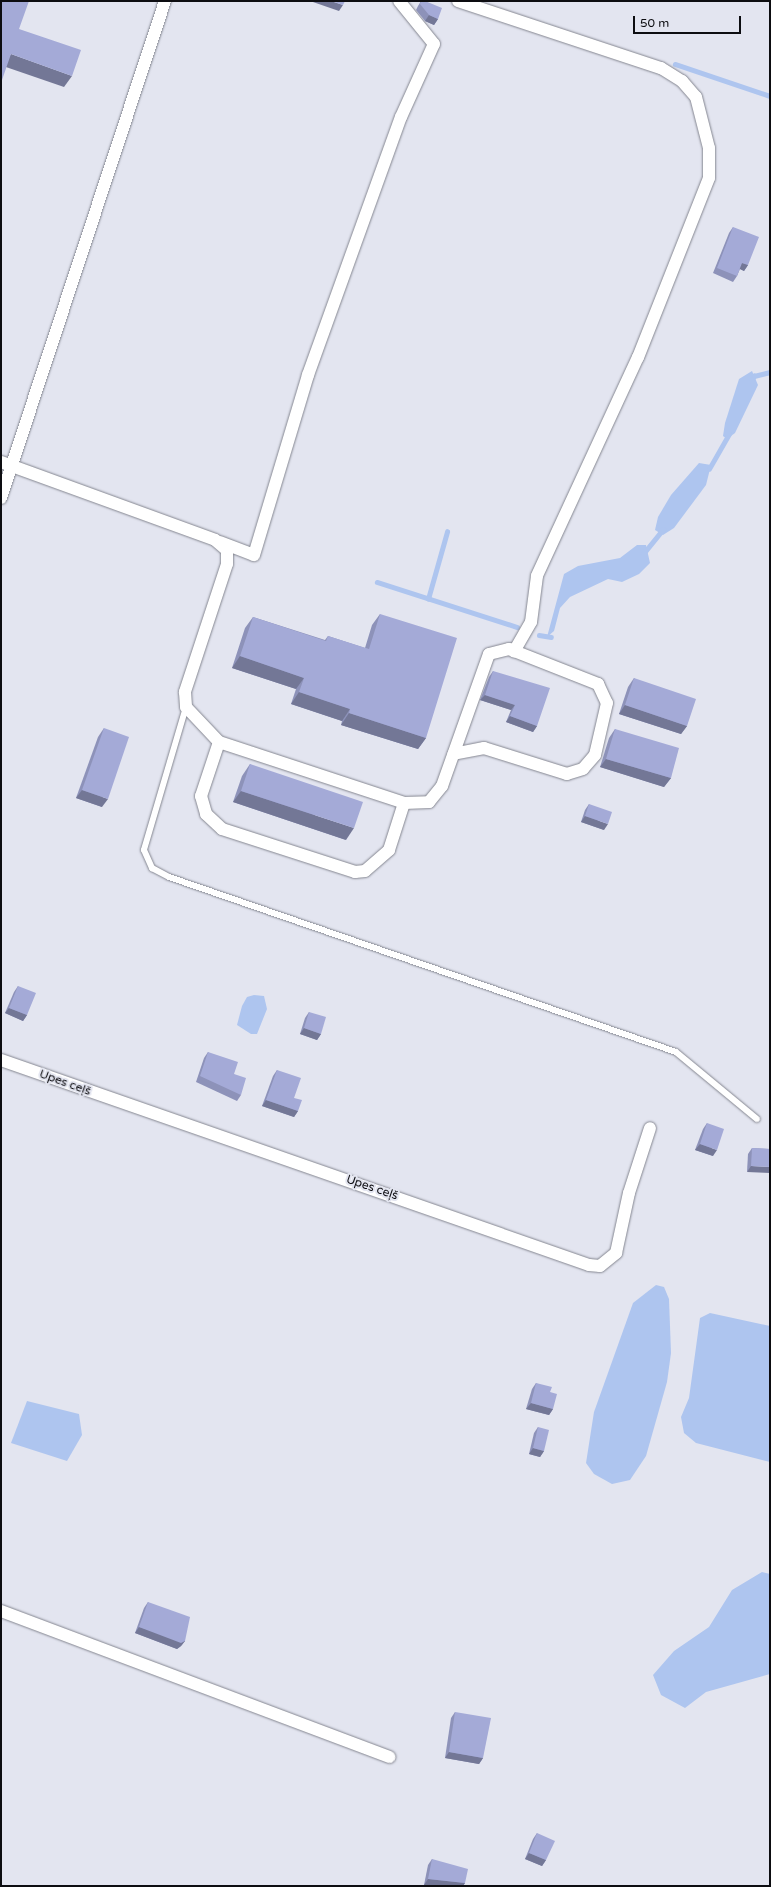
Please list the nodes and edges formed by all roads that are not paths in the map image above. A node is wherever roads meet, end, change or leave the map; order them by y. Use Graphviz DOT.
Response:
graph roads {
  1 [pos="165,1"];
  2 [pos="399,1"];
  3 [pos="458,1"];
  4 [pos="6,463"];
  5 [pos="1,498"];
  6 [pos="215,540"];
  7 [pos="514,652"];
  8 [pos="186,707"];
  9 [pos="219,742"];
  10 [pos="454,754"];
  11 [pos="404,803"];
  12 [pos="1,1060"];
  13 [pos="757,1119"];
  14 [pos="650,1128"];
  15 [pos="1,1611"];
  16 [pos="389,1756"];
  1 -- 4 [label="street"];
  2 -- 6 [label="street"];
  3 -- 7 [label="street"];
  4 -- 5 [label="street"];
  4 -- 6 [label="street"];
  6 -- 8 [label="street"];
  7 -- 10 [label="street"];
  7 -- 10 [label="street"];
  8 -- 9 [label="street"];
  8 -- 13 [label="lane"];
  9 -- 11 [label="street"];
  9 -- 11 [label="street"];
  10 -- 11 [label="street"];
  12 -- 14 [label="street, Upes ceļš"];
  15 -- 16 [label="street"];
}
